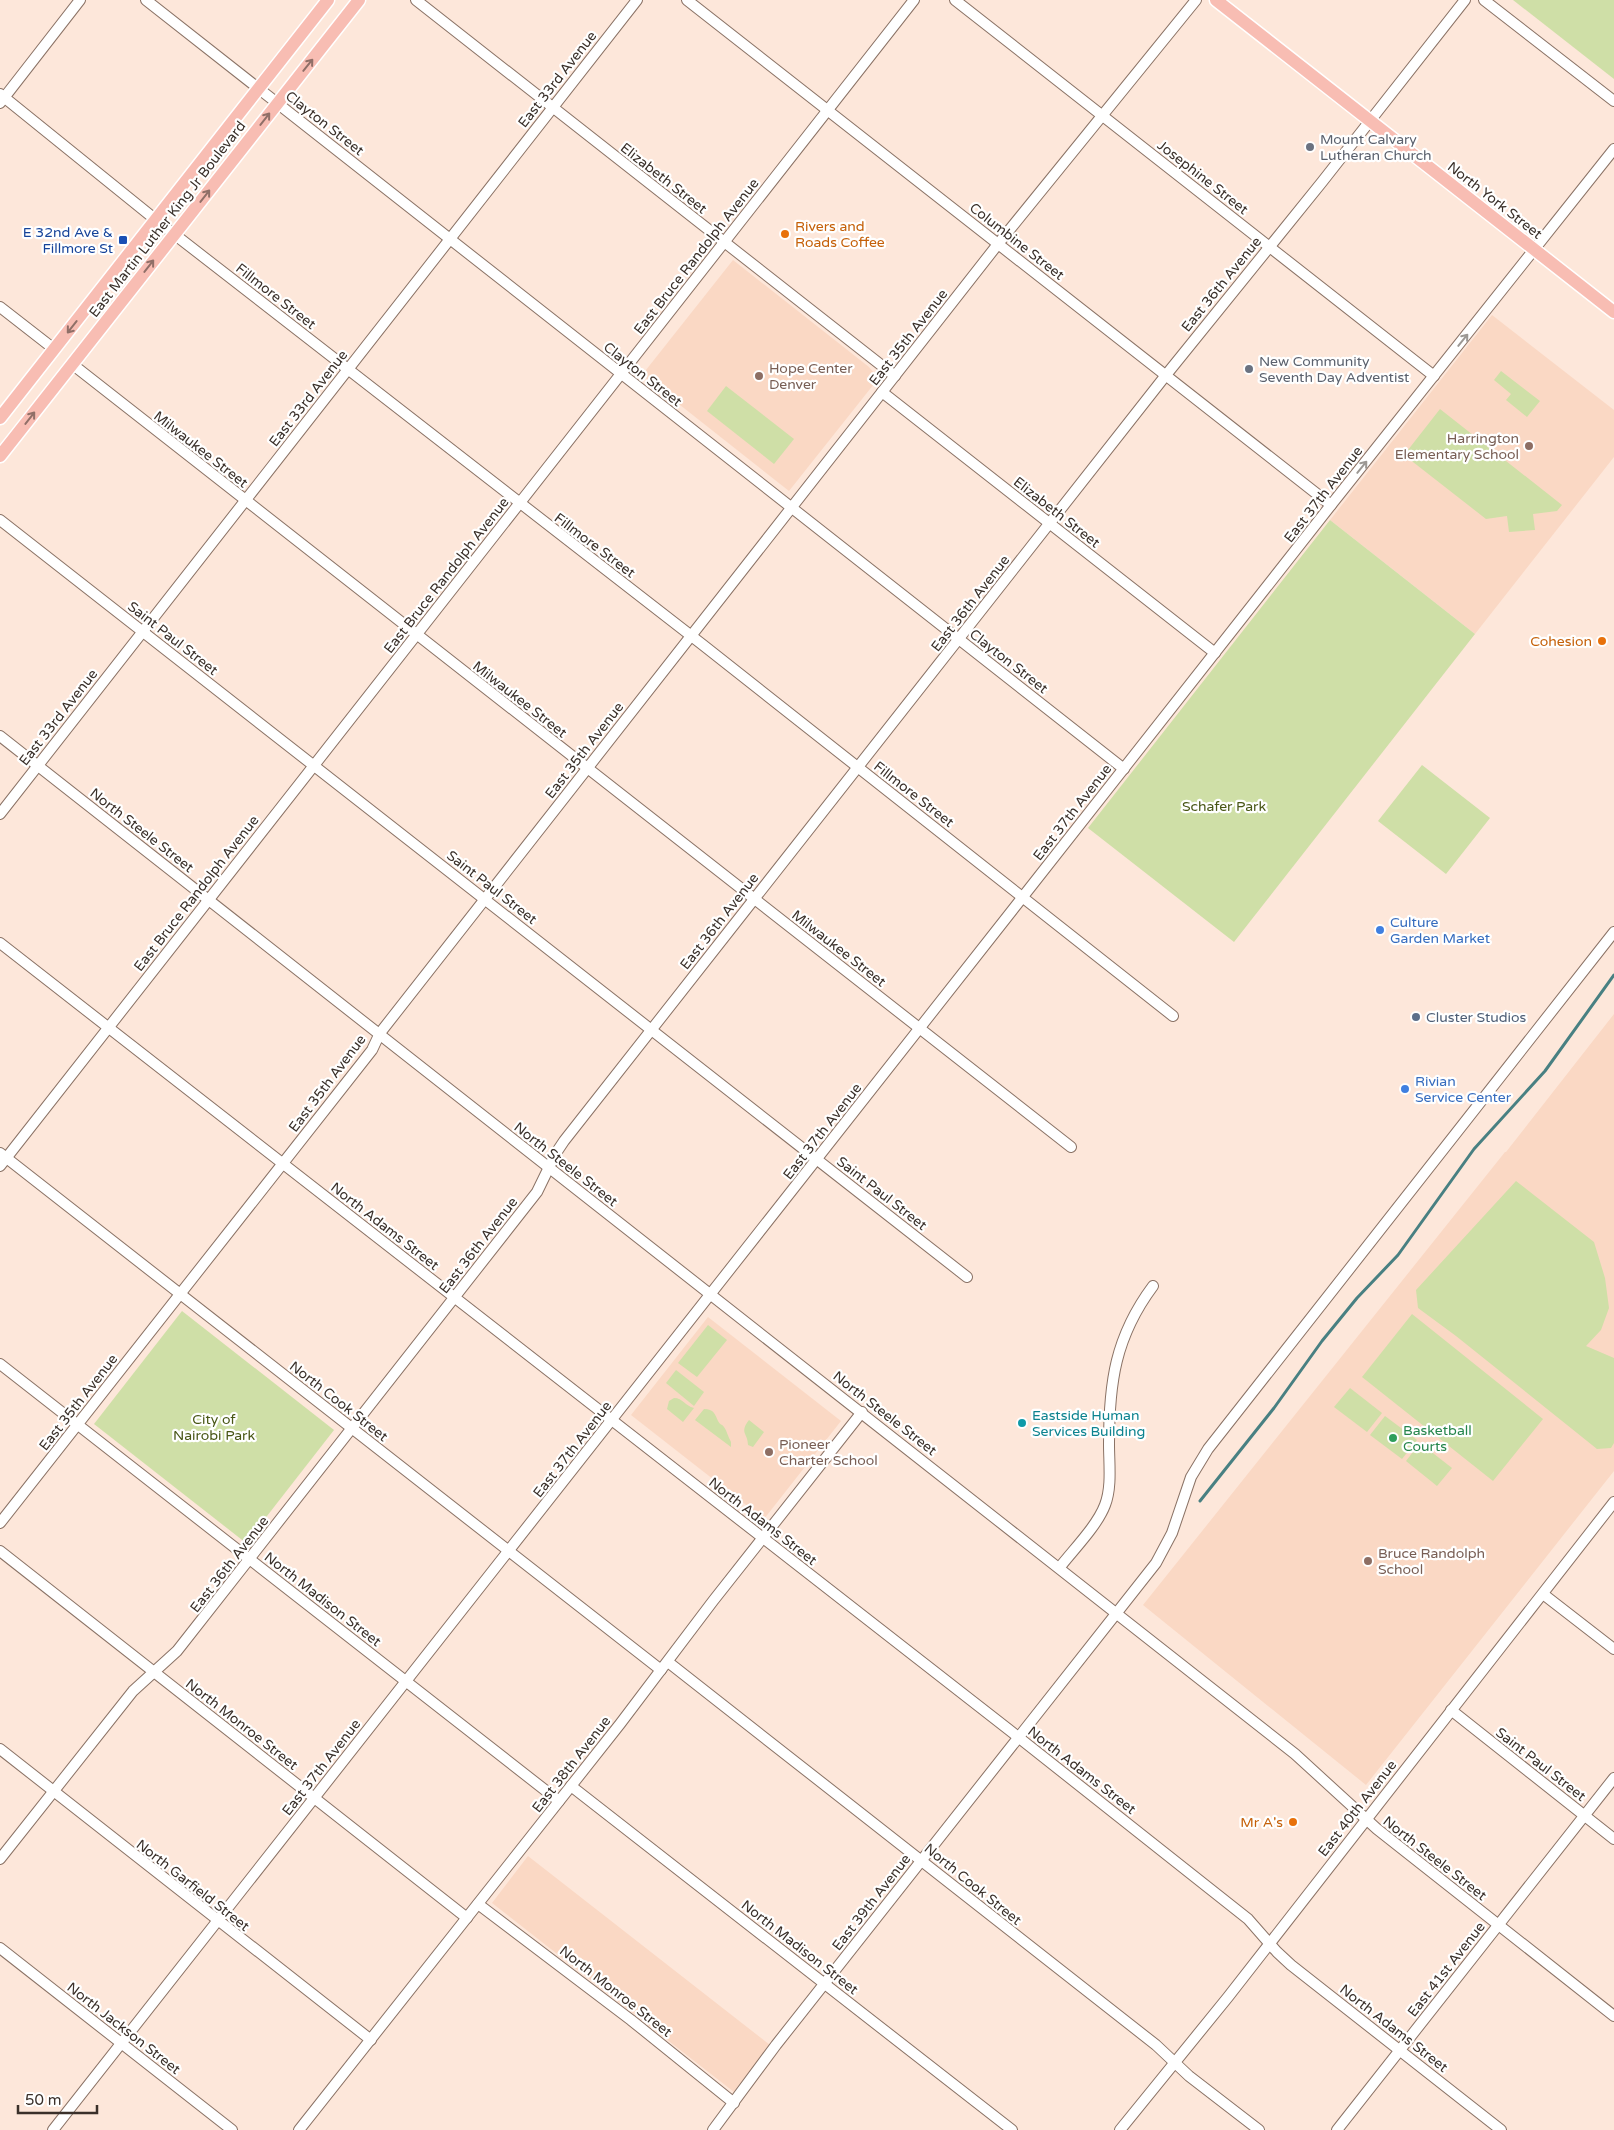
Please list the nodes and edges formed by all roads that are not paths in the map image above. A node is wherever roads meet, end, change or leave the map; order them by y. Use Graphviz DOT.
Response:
graph roads {
  1 [pos="80,0"];
  2 [pos="146,0"];
  3 [pos="328,0"];
  4 [pos="359,0"];
  5 [pos="416,0"];
  6 [pos="637,0"];
  7 [pos="686,0"];
  8 [pos="914,0"];
  9 [pos="955,0"];
  10 [pos="1196,0"];
  11 [pos="1216,0"];
  12 [pos="1464,0"];
  13 [pos="1484,0"];
  14 [pos="259,89"];
  15 [pos="2,98"];
  16 [pos="1614,101"];
  17 [pos="277,104"];
  18 [pos="552,108"];
  19 [pos="828,110"];
  20 [pos="1103,116"];
  21 [pos="1370,121"];
  22 [pos="1614,149"];
  23 [pos="156,220"];
  24 [pos="174,234"];
  25 [pos="450,240"];
  26 [pos="724,242"];
  27 [pos="998,244"];
  28 [pos="1269,246"];
  29 [pos="1535,250"];
  30 [pos="0,307"];
  31 [pos="1614,312"];
  32 [pos="54,350"];
  33 [pos="72,364"];
  34 [pos="348,370"];
  35 [pos="621,374"];
  36 [pos="1166,375"];
  37 [pos="895,376"];
  38 [pos="1434,376"];
  39 [pos="882,392"];
  40 [pos="0,418"];
  41 [pos="0,456"];
  42 [pos="245,501"];
  43 [pos="519,504"];
  44 [pos="1331,505"];
  45 [pos="792,508"];
  46 [pos="0,520"];
  47 [pos="1049,524"];
  48 [pos="143,631"];
  49 [pos="416,635"];
  50 [pos="691,636"];
  51 [pos="959,640"];
  52 [pos="1215,653"];
  53 [pos="0,736"];
  54 [pos="38,766"];
  55 [pos="314,766"];
  56 [pos="858,767"];
  57 [pos="587,768"];
  58 [pos="1124,769"];
  59 [pos="0,814"];
  60 [pos="1023,896"];
  61 [pos="485,899"];
  62 [pos="754,899"];
  63 [pos="209,900"];
  64 [pos="1614,932"];
  65 [pos="0,943"];
  66 [pos="1173,1016"];
  67 [pos="109,1027"];
  68 [pos="920,1029"];
  69 [pos="652,1030"];
  70 [pos="380,1033"];
  71 [pos="1071,1146"];
  72 [pos="2,1159"];
  73 [pos="817,1159"];
  74 [pos="283,1164"];
  75 [pos="548,1168"];
  76 [pos="967,1277"];
  77 [pos="1153,1286"];
  78 [pos="180,1294"];
  79 [pos="711,1294"];
  80 [pos="454,1298"];
  81 [pos="0,1364"];
  82 [pos="862,1412"];
  83 [pos="612,1421"];
  84 [pos="78,1424"];
  85 [pos="352,1429"];
  86 [pos="1614,1502"];
  87 [pos="0,1523"];
  88 [pos="763,1538"];
  89 [pos="0,1551"];
  90 [pos="509,1551"];
  91 [pos="250,1559"];
  92 [pos="1060,1567"];
  93 [pos="1543,1594"];
  94 [pos="1117,1612"];
  95 [pos="1614,1649"];
  96 [pos="668,1662"];
  97 [pos="661,1670"];
  98 [pos="154,1672"];
  99 [pos="405,1682"];
  100 [pos="1450,1710"];
  101 [pos="1018,1737"];
  102 [pos="0,1749"];
  103 [pos="1614,1778"];
  104 [pos="571,1786"];
  105 [pos="53,1791"];
  106 [pos="314,1798"];
  107 [pos="559,1802"];
  108 [pos="1585,1816"];
  109 [pos="1365,1820"];
  110 [pos="1614,1839"];
  111 [pos="0,1860"];
  112 [pos="921,1861"];
  113 [pos="478,1904"];
  114 [pos="467,1918"];
  115 [pos="217,1921"];
  116 [pos="1498,1925"];
  117 [pos="1269,1943"];
  118 [pos="0,1948"];
  119 [pos="824,1984"];
  120 [pos="1614,2016"];
  121 [pos="371,2040"];
  122 [pos="121,2043"];
  123 [pos="1400,2050"];
  124 [pos="1174,2061"];
  125 [pos="734,2103"];
  126 [pos="53,2130"];
  127 [pos="232,2130"];
  128 [pos="299,2130"];
  129 [pos="713,2130"];
  130 [pos="1012,2130"];
  131 [pos="1120,2130"];
  132 [pos="1259,2130"];
  133 [pos="1337,2130"];
  134 [pos="1501,2130"];
  1 -- 15 [label="street"];
  2 -- 14 [label="street, Clayton Street"];
  3 -- 14 [label="main road, East Martin Luther King Jr Boulevard"];
  17 -- 4 [label="main road, East Martin Luther King Jr Boulevard, one-way"];
  5 -- 18 [label="street, Elizabeth Street"];
  6 -- 18 [label="street, East 33rd Avenue"];
  7 -- 19 [label="street, Columbine Street"];
  8 -- 19 [label="street, East Bruce Randolph Avenue"];
  9 -- 20 [label="street, Josephine Street"];
  10 -- 20 [label="street, East 35th Avenue"];
  11 -- 21 [label="main road, North York Street"];
  12 -- 21 [label="street, East 36th Avenue"];
  13 -- 16 [label="street"];
  14 -- 17 [label="street, Clayton Street"];
  14 -- 23 [label="main road, East Martin Luther King Jr Boulevard"];
  15 -- 23 [label="street, Fillmore Street"];
  24 -- 17 [label="main road, East Martin Luther King Jr Boulevard, one-way"];
  17 -- 25 [label="street, Clayton Street"];
  18 -- 25 [label="street, East 33rd Avenue"];
  18 -- 26 [label="street, Elizabeth Street"];
  19 -- 26 [label="street, East Bruce Randolph Avenue"];
  19 -- 27 [label="street, Columbine Street"];
  20 -- 27 [label="street, East 35th Avenue"];
  20 -- 28 [label="street, Josephine Street"];
  21 -- 28 [label="street, East 36th Avenue"];
  21 -- 29 [label="main road, North York Street"];
  22 -- 29 [label="street, East 37th Avenue"];
  23 -- 24 [label="street, Fillmore Street"];
  23 -- 32 [label="main road, East Martin Luther King Jr Boulevard, one-way"];
  33 -- 24 [label="main road, East Martin Luther King Jr Boulevard, one-way"];
  24 -- 34 [label="street, Fillmore Street"];
  25 -- 34 [label="street, East 33rd Avenue"];
  25 -- 35 [label="street, Clayton Street"];
  26 -- 35 [label="street, East Bruce Randolph Avenue"];
  26 -- 37 [label="street, Elizabeth Street"];
  27 -- 36 [label="street, Columbine Street"];
  27 -- 37 [label="street, East 35th Avenue"];
  28 -- 36 [label="street, East 36th Avenue"];
  28 -- 38 [label="street, Josephine Street"];
  29 -- 31 [label="main road, North York Street"];
  38 -- 29 [label="street, East 37th Avenue, one-way"];
  30 -- 32 [label="street"];
  32 -- 40 [label="main road, East Martin Luther King Jr Boulevard"];
  41 -- 33 [label="main road, East Martin Luther King Jr Boulevard, one-way"];
  33 -- 42 [label="street, Milwaukee Street"];
  34 -- 42 [label="street, East 33rd Avenue"];
  34 -- 43 [label="street, Fillmore Street"];
  35 -- 43 [label="street, East Bruce Randolph Avenue"];
  35 -- 45 [label="street, Clayton Street"];
  36 -- 44 [label="street, Columbine Street"];
  36 -- 47 [label="street, East 36th Avenue"];
  37 -- 39 [label="street, East 35th Avenue"];
  44 -- 38 [label="street, East 37th Avenue, one-way"];
  39 -- 45 [label="street, East 35th Avenue"];
  39 -- 47 [label="street, Elizabeth Street"];
  42 -- 48 [label="street, East 33rd Avenue"];
  42 -- 49 [label="street, Milwaukee Street"];
  43 -- 49 [label="street, East Bruce Randolph Avenue"];
  43 -- 50 [label="street, Fillmore Street"];
  44 -- 52 [label="street, East 37th Avenue"];
  45 -- 50 [label="street, East 35th Avenue"];
  45 -- 51 [label="street, Clayton Street"];
  46 -- 48 [label="street, Saint Paul Street"];
  47 -- 51 [label="street, East 36th Avenue"];
  47 -- 52 [label="street, Elizabeth Street"];
  48 -- 54 [label="street, East 33rd Avenue"];
  48 -- 55 [label="street, Saint Paul Street"];
  49 -- 55 [label="street, East Bruce Randolph Avenue"];
  49 -- 57 [label="street, Milwaukee Street"];
  50 -- 56 [label="street, Fillmore Street"];
  50 -- 57 [label="street, East 35th Avenue"];
  51 -- 56 [label="street, East 36th Avenue"];
  51 -- 58 [label="street, Clayton Street"];
  52 -- 58 [label="street, East 37th Avenue"];
  53 -- 54 [label="street, North Steele Street"];
  54 -- 59 [label="street, East 33rd Avenue"];
  54 -- 63 [label="street, North Steele Street"];
  55 -- 61 [label="street, Saint Paul Street"];
  55 -- 63 [label="street, East Bruce Randolph Avenue"];
  56 -- 60 [label="street, Fillmore Street"];
  56 -- 62 [label="street, East 36th Avenue"];
  57 -- 61 [label="street, East 35th Avenue"];
  57 -- 62 [label="street, Milwaukee Street"];
  58 -- 60 [label="street, East 37th Avenue"];
  60 -- 66 [label="street, Fillmore Street"];
  60 -- 68 [label="street, East 37th Avenue"];
  61 -- 69 [label="street, Saint Paul Street"];
  61 -- 70 [label="street, East 35th Avenue"];
  62 -- 68 [label="street, Milwaukee Street"];
  62 -- 69 [label="street, East 36th Avenue"];
  63 -- 67 [label="street, East Bruce Randolph Avenue"];
  63 -- 70 [label="street, North Steele Street"];
  64 -- 94 [label="street, East 39th Avenue"];
  65 -- 67 [label="street, North Adams Street"];
  67 -- 72 [label="street, East Bruce Randolph Avenue"];
  67 -- 74 [label="street, North Adams Street"];
  68 -- 71 [label="street, Milwaukee Street"];
  68 -- 73 [label="street, East 37th Avenue"];
  69 -- 73 [label="street, Saint Paul Street"];
  69 -- 75 [label="street, East 36th Avenue"];
  70 -- 74 [label="street, East 35th Avenue"];
  70 -- 75 [label="street, North Steele Street"];
  72 -- 78 [label="street, North Cook Street"];
  73 -- 76 [label="street, Saint Paul Street"];
  73 -- 79 [label="street, East 37th Avenue"];
  74 -- 78 [label="street, East 35th Avenue"];
  74 -- 80 [label="street, North Adams Street"];
  75 -- 79 [label="street, North Steele Street"];
  75 -- 80 [label="street, East 36th Avenue"];
  77 -- 92 [label="street"];
  78 -- 84 [label="street, East 35th Avenue"];
  78 -- 85 [label="street, North Cook Street"];
  79 -- 82 [label="street, North Steele Street"];
  79 -- 83 [label="street, East 37th Avenue"];
  80 -- 83 [label="street, North Adams Street"];
  80 -- 85 [label="street, East 36th Avenue"];
  81 -- 84 [label="street, North Madison Street"];
  82 -- 88 [label="street, East 38th Avenue"];
  82 -- 92 [label="street, North Steele Street"];
  83 -- 88 [label="street, North Adams Street"];
  83 -- 90 [label="street, East 37th Avenue"];
  84 -- 87 [label="street, East 35th Avenue"];
  84 -- 91 [label="street, North Madison Street"];
  85 -- 90 [label="street, North Cook Street"];
  85 -- 91 [label="street, East 36th Avenue"];
  86 -- 93 [label="street, East 40th Avenue"];
  88 -- 96 [label="street, East 38th Avenue"];
  88 -- 101 [label="street, North Adams Street"];
  89 -- 98 [label="street, North Monroe Street"];
  90 -- 97 [label="street, North Cook Street"];
  90 -- 99 [label="street, East 37th Avenue"];
  91 -- 98 [label="street, East 36th Avenue"];
  91 -- 99 [label="street, North Madison Street"];
  92 -- 94 [label="street, North Steele Street"];
  93 -- 95 [label="street"];
  93 -- 100 [label="street, East 40th Avenue"];
  94 -- 101 [label="street, East 39th Avenue"];
  94 -- 109 [label="street, North Steele Street"];
  96 -- 97 [label="street, East 38th Avenue"];
  96 -- 112 [label="street, North Cook Street"];
  97 -- 104 [label="street, East 38th Avenue"];
  98 -- 105 [label="street, East 36th Avenue"];
  98 -- 106 [label="street, North Monroe Street"];
  99 -- 106 [label="street, East 37th Avenue"];
  99 -- 107 [label="street, North Madison Street"];
  100 -- 108 [label="street, Saint Paul Street"];
  100 -- 109 [label="street, East 40th Avenue"];
  101 -- 112 [label="street, East 39th Avenue"];
  101 -- 117 [label="street, North Adams Street"];
  102 -- 105 [label="street, North Garfield Street"];
  103 -- 108 [label="street, East 41st Avenue"];
  104 -- 107 [label="street, East 38th Avenue"];
  104 -- 119 [label="street, North Madison Street"];
  105 -- 111 [label="street, East 36th Avenue"];
  105 -- 115 [label="street, North Garfield Street"];
  106 -- 114 [label="street, North Monroe Street"];
  106 -- 115 [label="street, East 37th Avenue"];
  107 -- 113 [label="street, East 38th Avenue"];
  108 -- 110 [label="street, Saint Paul Street"];
  108 -- 116 [label="street, East 41st Avenue"];
  109 -- 116 [label="street, North Steele Street"];
  109 -- 117 [label="street, East 40th Avenue"];
  112 -- 119 [label="street, East 39th Avenue"];
  112 -- 124 [label="street, North Cook Street"];
  113 -- 114 [label="street, East 38th Avenue"];
  113 -- 125 [label="street, North Monroe Street"];
  114 -- 121 [label="street, East 38th Avenue"];
  115 -- 121 [label="street, North Garfield Street"];
  115 -- 122 [label="street, East 37th Avenue"];
  116 -- 120 [label="street, North Steele Street"];
  116 -- 123 [label="street, East 41st Avenue"];
  117 -- 123 [label="street, North Adams Street"];
  117 -- 124 [label="street, East 40th Avenue"];
  118 -- 122 [label="street, North Jackson Street"];
  119 -- 125 [label="street, East 39th Avenue"];
  119 -- 130 [label="street, North Madison Street"];
  121 -- 128 [label="street, East 38th Avenue"];
  122 -- 126 [label="street, East 37th Avenue"];
  122 -- 127 [label="street, North Jackson Street"];
  123 -- 133 [label="street, East 41st Avenue"];
  123 -- 134 [label="street, North Adams Street"];
  124 -- 131 [label="street, East 40th Avenue"];
  124 -- 132 [label="street, North Cook Street"];
  125 -- 129 [label="street, East 39th Avenue"];
}
